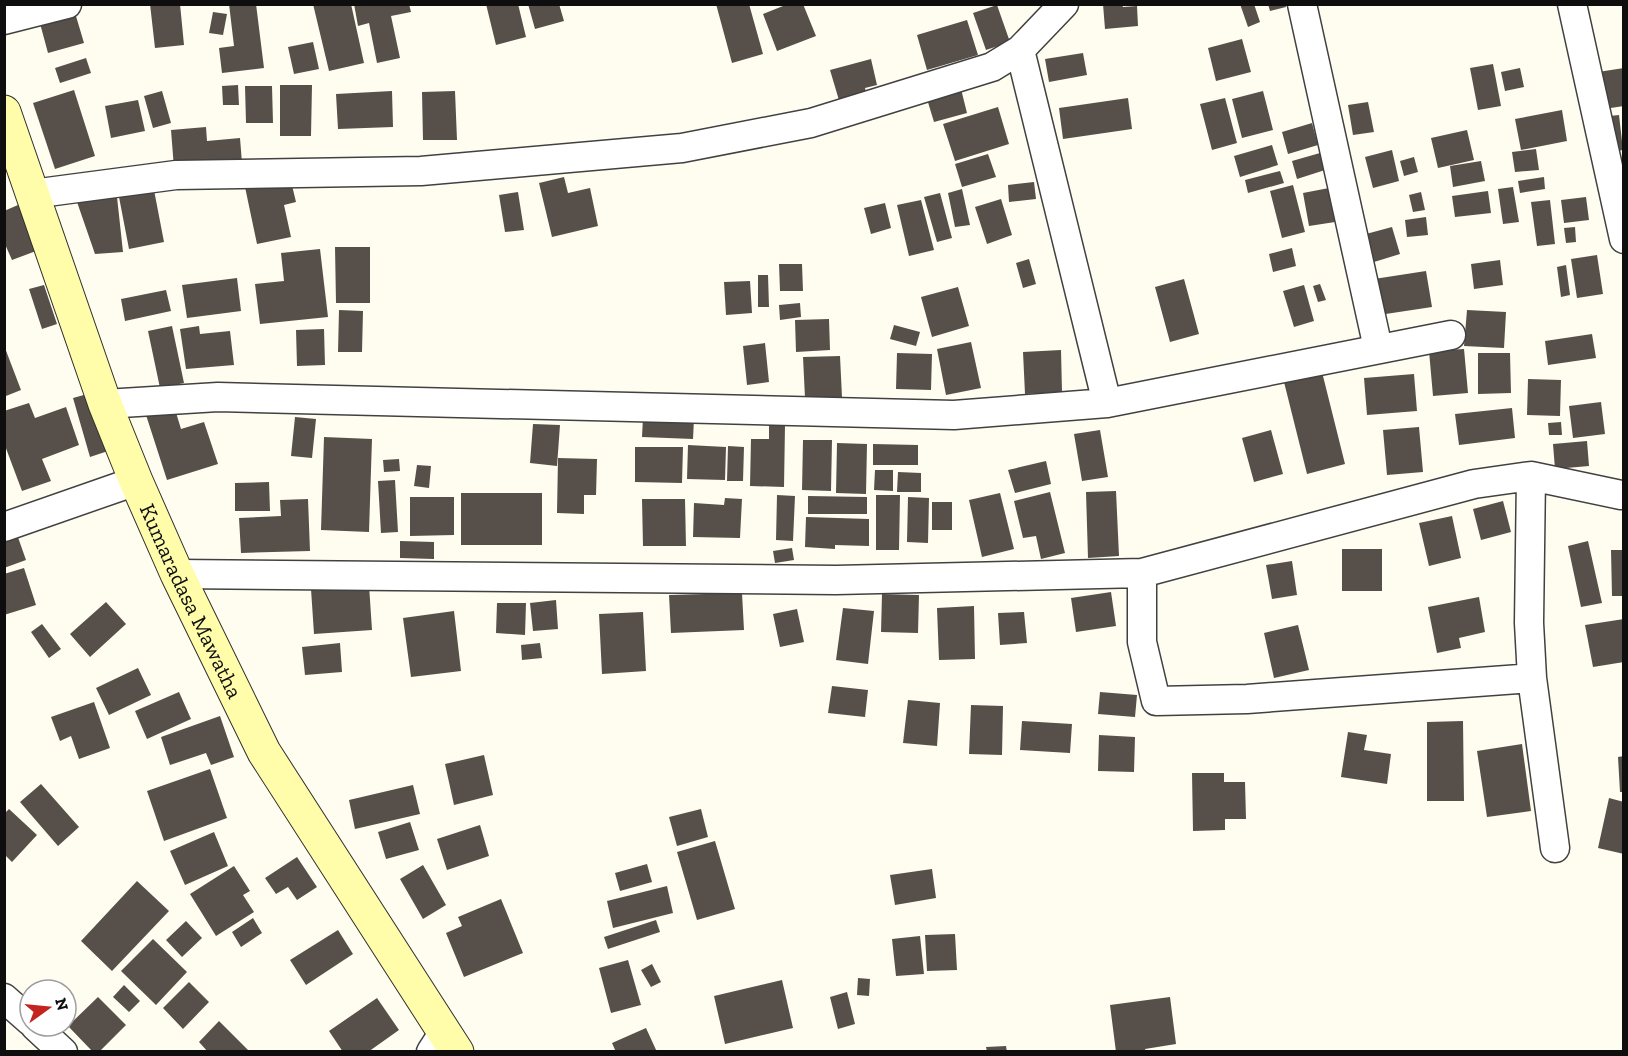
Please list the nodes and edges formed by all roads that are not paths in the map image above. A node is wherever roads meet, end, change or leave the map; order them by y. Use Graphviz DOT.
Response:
graph roads {
  1 [pos="67,4"];
  2 [pos="1064,4"];
  3 [pos="1302,4"];
  4 [pos="1572,4"];
  5 [pos="4,20"];
  6 [pos="1020,50"];
  7 [pos="4,112"];
  8 [pos="32,194"];
  9 [pos="1623,239"];
  10 [pos="1451,335"];
  11 [pos="1378,348"];
  12 [pos="1107,403"];
  13 [pos="105,404"];
  14 [pos="1531,476"];
  15 [pos="136,481"];
  16 [pos="1623,491"];
  17 [pos="4,527"];
  18 [pos="1142,573"];
  19 [pos="177,574"];
  20 [pos="1532,678"];
  21 [pos="1556,848"];
  22 [pos="4,998"];
  23 [pos="18,1010"];
  24 [pos="48,1038"];
  25 [pos="444,1045"];
  26 [pos="63,1052"];
  1 -- 5 [label="street"];
  2 -- 6 [label="street"];
  3 -- 11 [label="street"];
  4 -- 9 [label="street"];
  6 -- 8 [label="street"];
  6 -- 12 [label="street"];
  7 -- 8 [label="main road, Kumaradasa Mawatha"];
  8 -- 13 [label="main road, Kumaradasa Mawatha"];
  10 -- 11 [label="street"];
  11 -- 12 [label="street"];
  12 -- 13 [label="street"];
  13 -- 15 [label="main road, Kumaradasa Mawatha"];
  14 -- 16 [label="street"];
  14 -- 18 [label="street"];
  14 -- 20 [label="street"];
  15 -- 17 [label="street"];
  15 -- 19 [label="main road, Kumaradasa Mawatha"];
  18 -- 19 [label="street"];
  18 -- 20 [label="street"];
  19 -- 25 [label="main road, Kumaradasa Mawatha"];
  20 -- 21 [label="street"];
  22 -- 23 [label="street"];
  24 -- 26 [label="street"];
}
